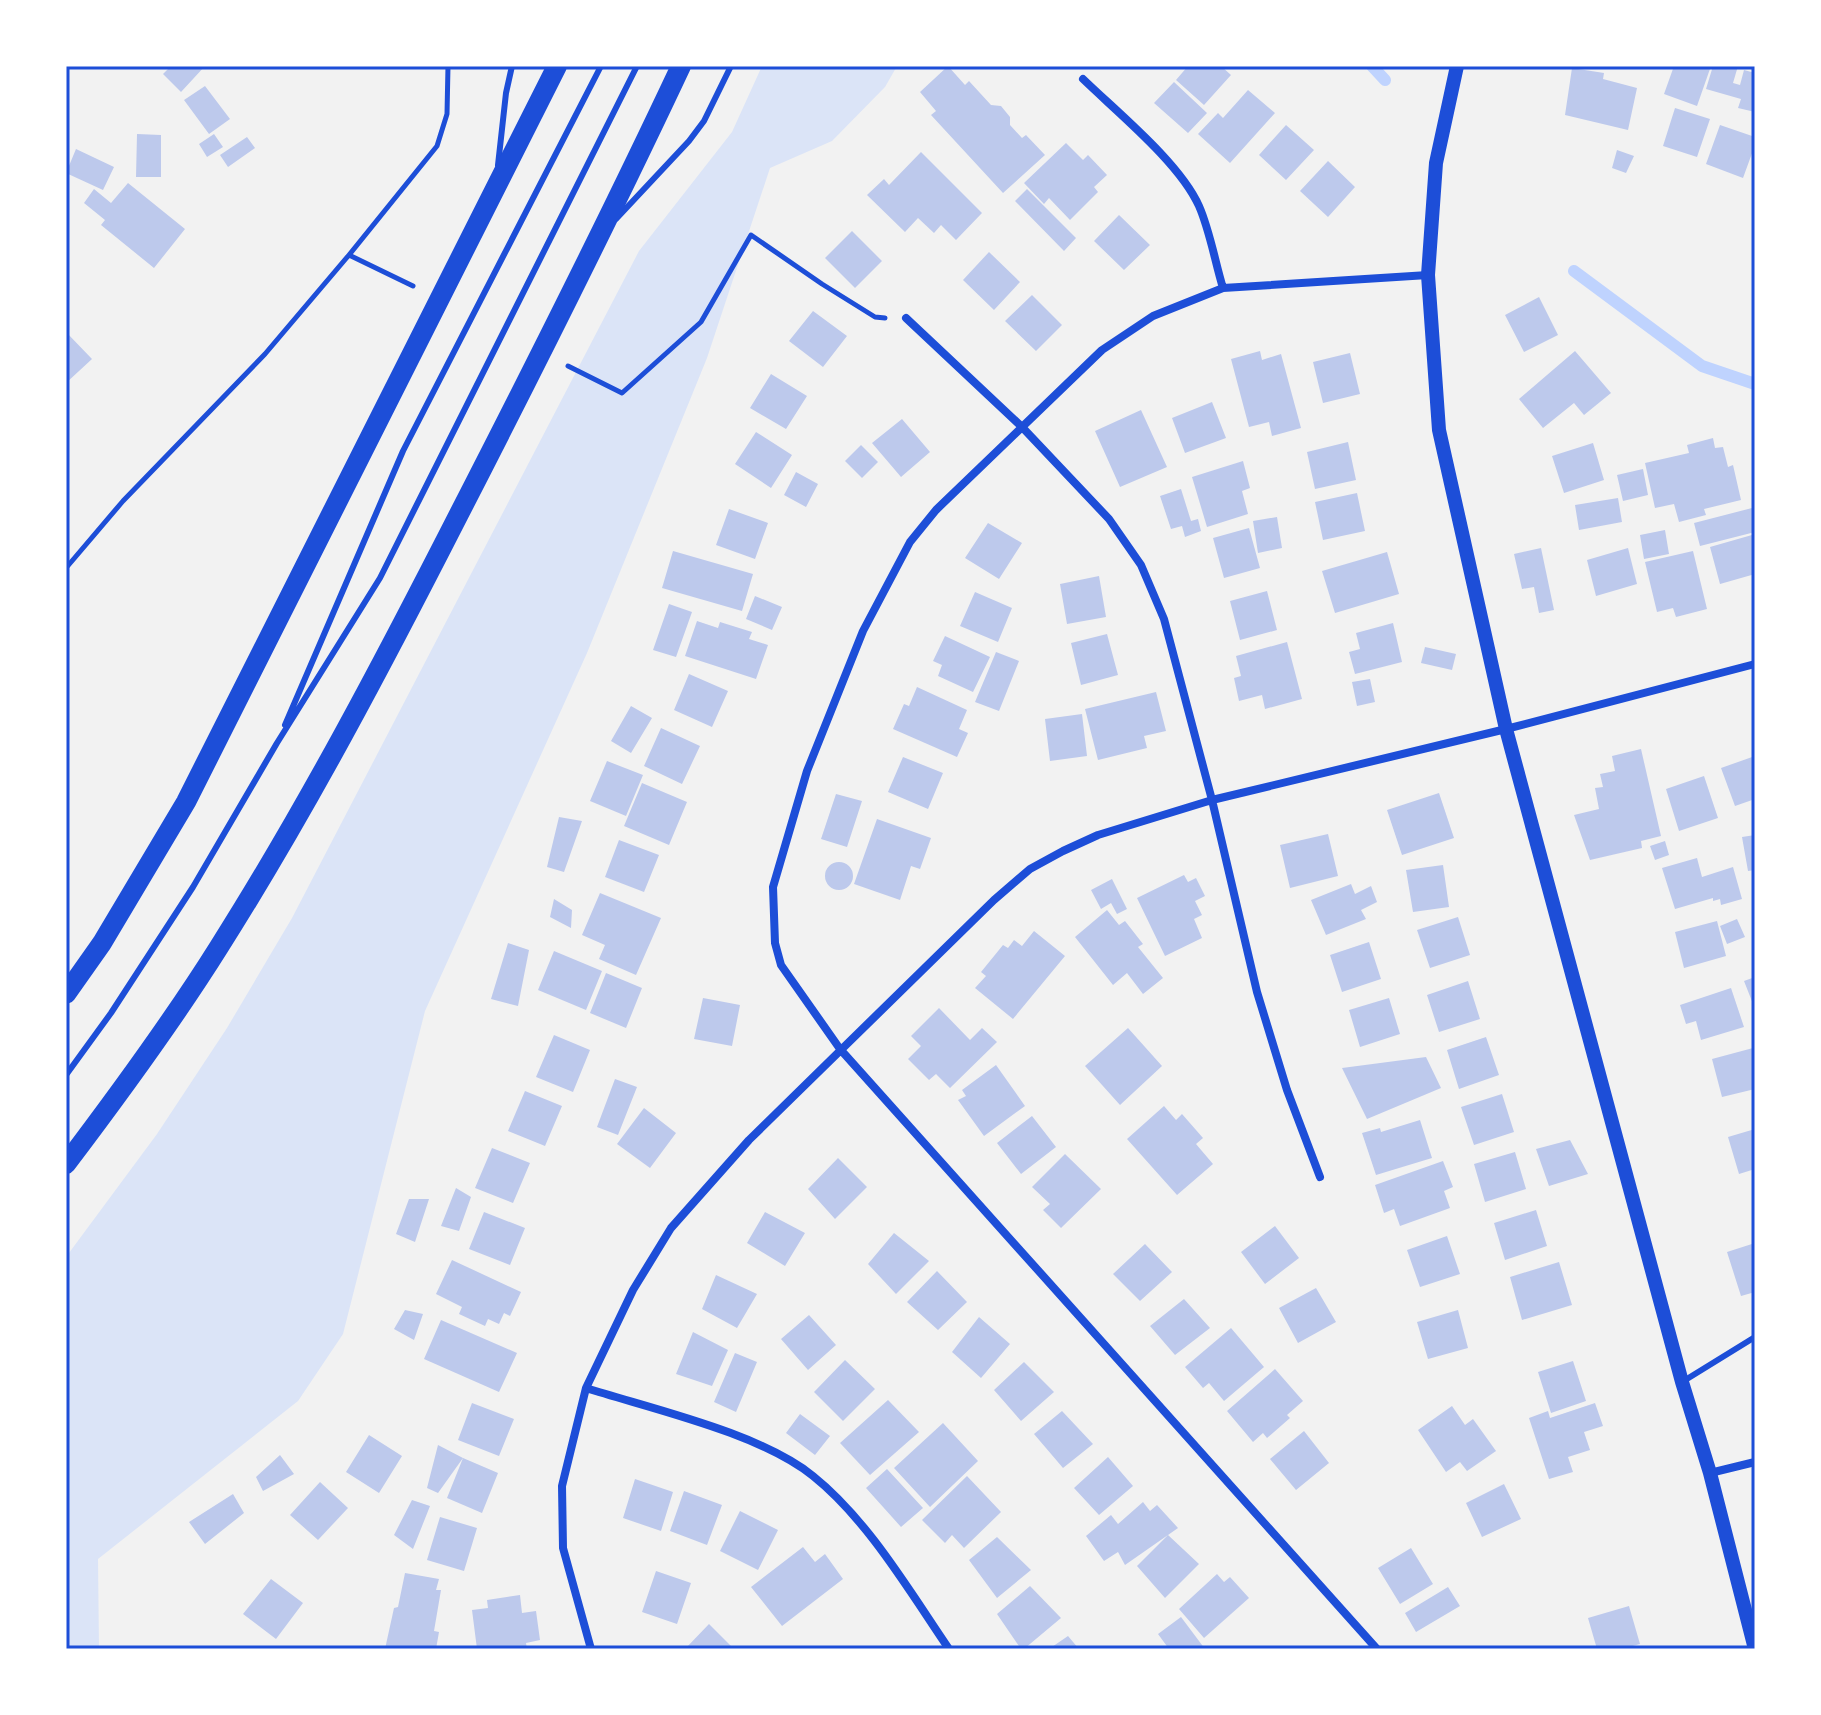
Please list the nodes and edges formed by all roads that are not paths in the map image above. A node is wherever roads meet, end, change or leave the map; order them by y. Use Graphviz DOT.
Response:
graph roads {
  1 [pos="512,66"];
  2 [pos="557,66"];
  3 [pos="601,66"];
  4 [pos="637,66"];
  5 [pos="681,66"];
  6 [pos="731,66"];
  7 [pos="1457,66"];
  8 [pos="1083,79"];
  9 [pos="495,189"];
  10 [pos="602,234"];
  11 [pos="1428,275"];
  12 [pos="1223,288"];
  13 [pos="906,318"];
  14 [pos="1022,427"];
  15 [pos="1755,664"];
  16 [pos="1506,729"];
  17 [pos="277,743"];
  18 [pos="1212,800"];
  19 [pos="66,994"];
  20 [pos="840,1049"];
  21 [pos="66,1075"];
  22 [pos="66,1164"];
  23 [pos="1320,1177"];
  24 [pos="1755,1337"];
  25 [pos="1682,1382"];
  26 [pos="586,1388"];
  27 [pos="1755,1462"];
  28 [pos="1710,1473"];
  29 [pos="591,1649"];
  30 [pos="949,1649"];
  31 [pos="1377,1649"];
  32 [pos="1755,1649"];
  1 -- 9 [label="lane"];
  2 -- 9 [label="main road"];
  3 -- 17 [label="lane"];
  4 -- 17 [label="lane"];
  5 -- 10 [label="main road"];
  6 -- 10 [label="lane"];
  7 -- 11 [label="street"];
  8 -- 12 [label="street"];
  9 -- 19 [label="main road"];
  10 -- 22 [label="main road"];
  11 -- 12 [label="street"];
  11 -- 16 [label="street"];
  12 -- 14 [label="street"];
  13 -- 14 [label="street"];
  14 -- 18 [label="street"];
  14 -- 20 [label="street"];
  15 -- 16 [label="street"];
  16 -- 18 [label="street"];
  16 -- 25 [label="street"];
  17 -- 21 [label="lane"];
  18 -- 20 [label="street"];
  18 -- 23 [label="street"];
  20 -- 26 [label="street"];
  20 -- 31 [label="street"];
  24 -- 25 [label="lane"];
  25 -- 28 [label="street"];
  26 -- 29 [label="street"];
  26 -- 30 [label="street"];
  27 -- 28 [label="street"];
  28 -- 32 [label="street"];
}
